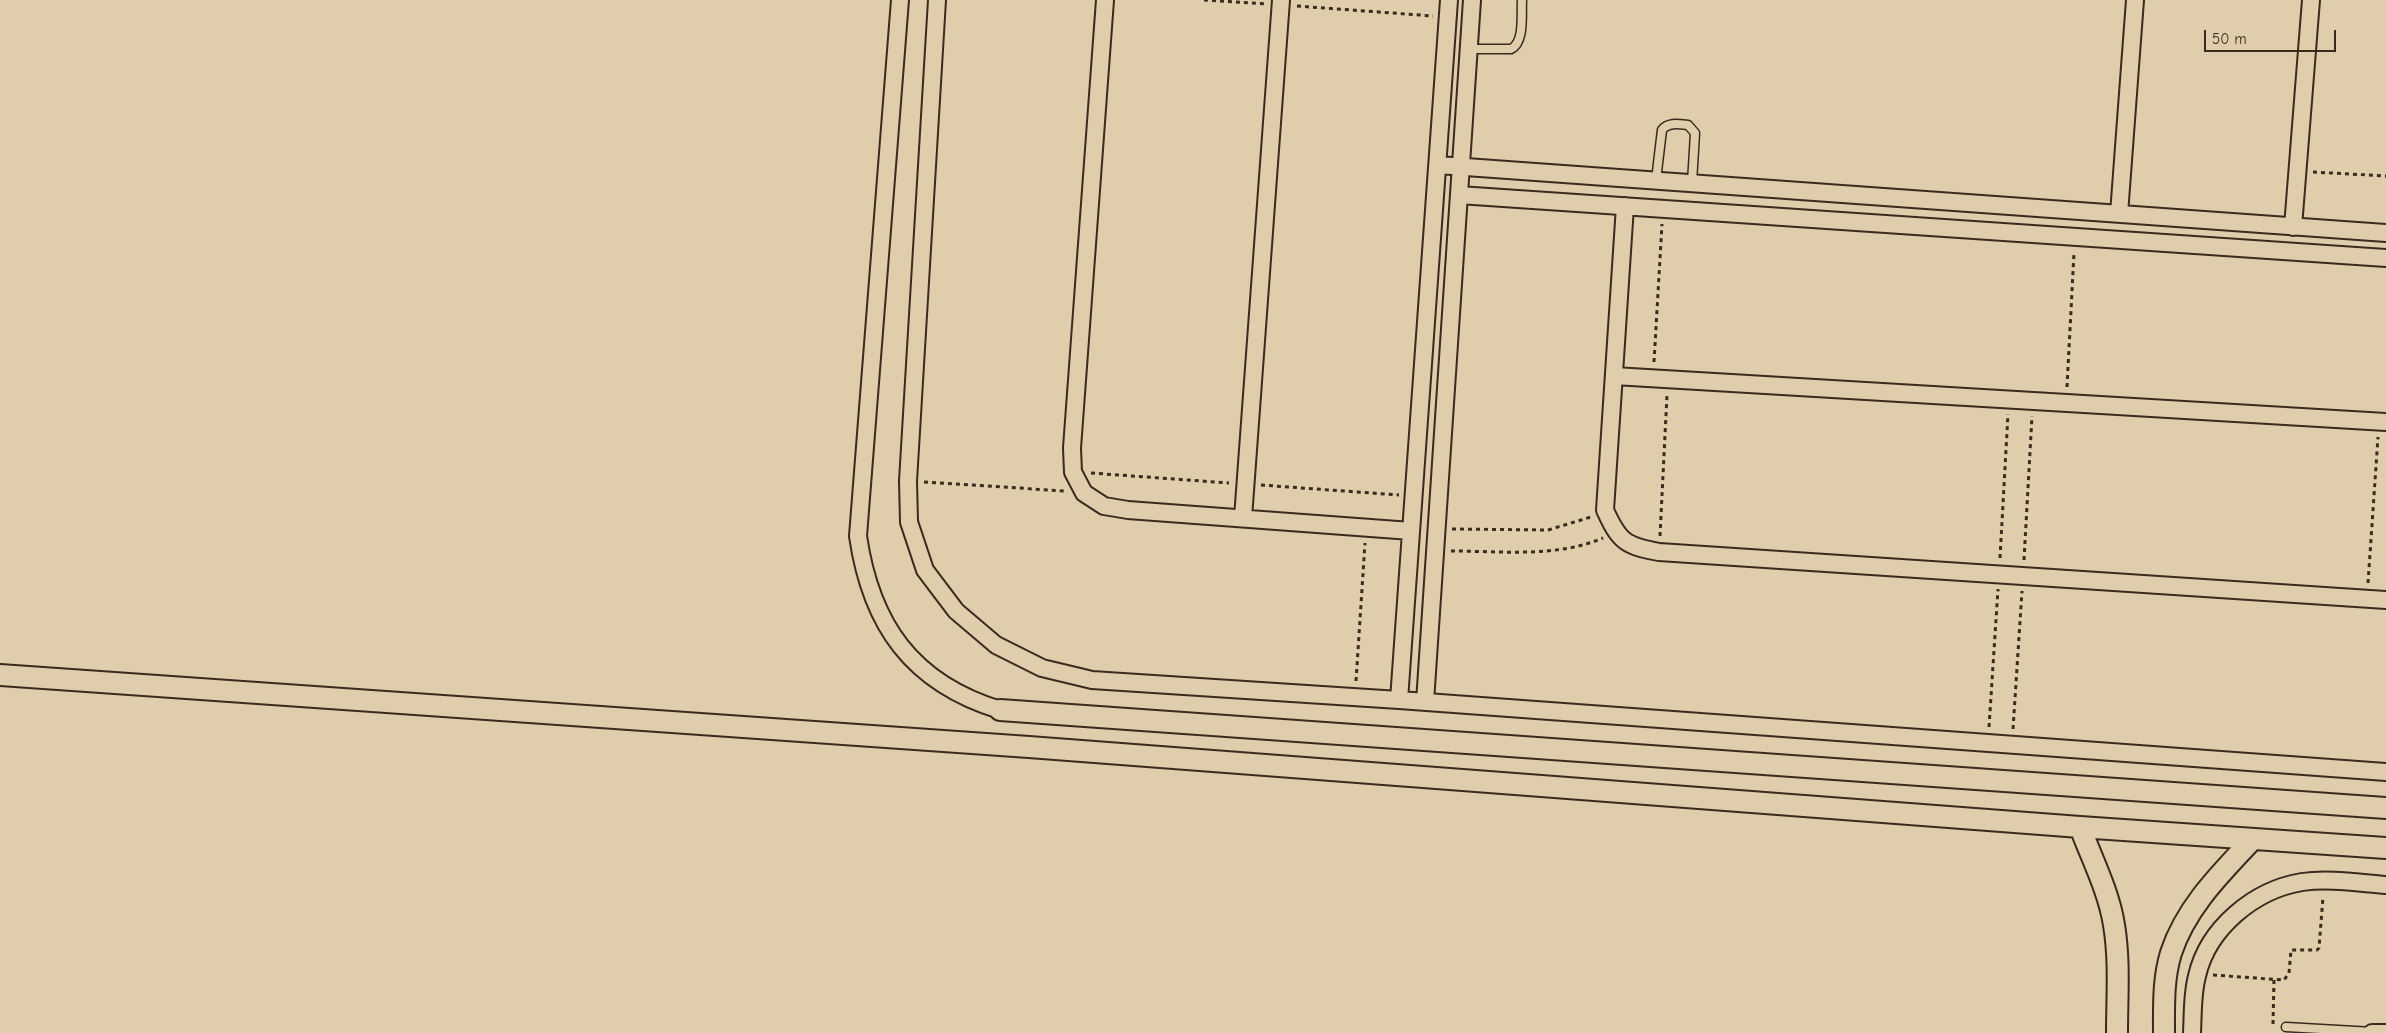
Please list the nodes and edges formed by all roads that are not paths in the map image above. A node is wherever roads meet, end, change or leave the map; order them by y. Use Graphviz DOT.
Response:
graph roads {
  1 [pos="900,0"];
  2 [pos="937,0"];
  3 [pos="1105,0"];
  4 [pos="1449,0"];
  5 [pos="1472,0"];
  6 [pos="1522,0"];
  7 [pos="2135,0"];
  8 [pos="2311,0"];
  9 [pos="1281,3"];
  10 [pos="1469,49"];
  11 [pos="1438,165"];
  12 [pos="1461,166"];
  13 [pos="1656,180"];
  14 [pos="1692,183"];
  15 [pos="1460,195"];
  16 [pos="1625,206"];
  17 [pos="2119,214"];
  18 [pos="2293,226"];
  19 [pos="2386,233"];
  20 [pos="2386,258"];
  21 [pos="1614,376"];
  22 [pos="2383,422"];
  23 [pos="1243,518"];
  24 [pos="1411,531"];
  25 [pos="2386,600"];
  26 [pos="0,675"];
  27 [pos="1398,700"];
  28 [pos="1426,702"];
  29 [pos="1000,710"];
  30 [pos="2386,772"];
  31 [pos="2386,808"];
  32 [pos="2080,827"];
  33 [pos="2253,839"];
  34 [pos="2386,848"];
  35 [pos="2386,885"];
  36 [pos="2286,1027"];
  37 [pos="2378,1032"];
  38 [pos="2117,1033"];
  39 [pos="2164,1033"];
  40 [pos="2192,1033"];
  1 -- 29 [label="street"];
  2 -- 27 [label="street"];
  3 -- 23 [label="street"];
  4 -- 11 [label="street"];
  5 -- 10 [label="street"];
  6 -- 10 [label="lane"];
  7 -- 17 [label="street"];
  8 -- 18 [label="street"];
  9 -- 23 [label="street"];
  10 -- 12 [label="street"];
  11 -- 12 [label="street"];
  11 -- 24 [label="street"];
  12 -- 13 [label="street"];
  12 -- 15 [label="street"];
  13 -- 14 [label="street"];
  13 -- 14 [label="lane"];
  14 -- 17 [label="street"];
  15 -- 16 [label="street"];
  15 -- 28 [label="street"];
  16 -- 20 [label="street"];
  16 -- 21 [label="street"];
  17 -- 18 [label="street"];
  18 -- 19 [label="street"];
  21 -- 22 [label="street"];
  21 -- 25 [label="street"];
  23 -- 24 [label="street"];
  24 -- 27 [label="street"];
  26 -- 32 [label="street"];
  27 -- 28 [label="street"];
  28 -- 30 [label="street"];
  29 -- 31 [label="street"];
  32 -- 33 [label="street"];
  32 -- 38 [label="street"];
  33 -- 34 [label="street"];
  33 -- 39 [label="street"];
  35 -- 40 [label="street"];
  36 -- 37 [label="lane"];
}
